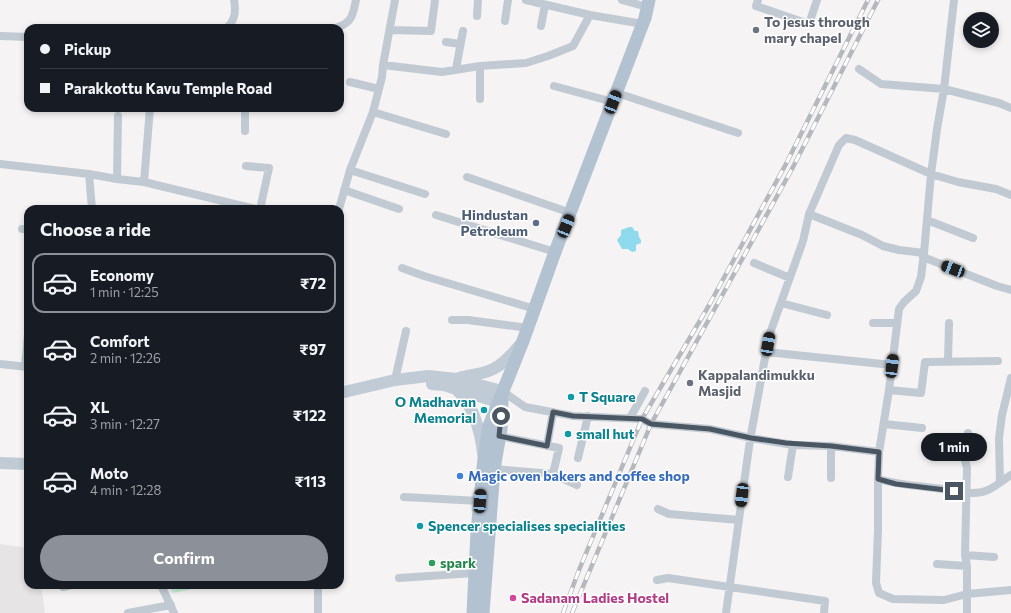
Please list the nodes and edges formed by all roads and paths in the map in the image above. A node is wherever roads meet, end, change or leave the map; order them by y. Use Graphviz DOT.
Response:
graph roads {
  1 [pos="234,0"];
  2 [pos="356,0"];
  3 [pos="395,0"];
  4 [pos="435,0"];
  5 [pos="478,0"];
  6 [pos="508,0"];
  7 [pos="526,0"];
  8 [pos="622,0"];
  9 [pos="758,0"];
  10 [pos="817,0"];
  11 [pos="954,0"];
  12 [pos="648,4"];
  13 [pos="545,5"];
  14 [pos="590,15"];
  15 [pos="477,16"];
  16 [pos="505,21"];
  17 [pos="230,24"];
  18 [pos="643,24"];
  19 [pos="344,25"];
  20 [pos="541,26"];
  21 [pos="390,30"];
  22 [pos="463,31"];
  23 [pos="0,36"];
  24 [pos="24,37"];
  25 [pos="446,42"];
  26 [pos="460,44"];
  27 [pos="383,65"];
  28 [pos="480,66"];
  29 [pos="456,69"];
  30 [pos="859,69"];
  31 [pos="350,82"];
  32 [pos="554,86"];
  33 [pos="379,89"];
  34 [pos="944,89"];
  35 [pos="615,97"];
  36 [pos="480,99"];
  37 [pos="1011,108"];
  38 [pos="150,112"];
  39 [pos="245,112"];
  40 [pos="373,112"];
  41 [pos="118,116"];
  42 [pos="245,131"];
  43 [pos="738,133"];
  44 [pos="446,134"];
  45 [pos="0,164"];
  46 [pos="246,166"];
  47 [pos="350,170"];
  48 [pos="89,174"];
  49 [pos="931,174"];
  50 [pos="467,177"];
  51 [pos="117,179"];
  52 [pos="144,182"];
  53 [pos="344,190"];
  54 [pos="425,194"];
  55 [pos="1011,195"];
  56 [pos="92,205"];
  57 [pos="239,205"];
  58 [pos="261,205"];
  59 [pos="340,205"];
  60 [pos="399,209"];
  61 [pos="571,213"];
  62 [pos="809,214"];
  63 [pos="436,215"];
  64 [pos="927,220"];
  65 [pos="973,238"];
  66 [pos="555,252"];
  67 [pos="924,255"];
  68 [pos="754,263"];
  69 [pos="402,268"];
  70 [pos="790,278"];
  71 [pos="1011,290"];
  72 [pos="781,303"];
  73 [pos="535,309"];
  74 [pos="827,315"];
  75 [pos="452,320"];
  76 [pos="873,323"];
  77 [pos="949,323"];
  78 [pos="897,324"];
  79 [pos="528,328"];
  80 [pos="406,331"];
  81 [pos="523,341"];
  82 [pos="766,352"];
  83 [pos="948,361"];
  84 [pos="998,361"];
  85 [pos="0,364"];
  86 [pos="892,366"];
  87 [pos="24,367"];
  88 [pos="1011,378"];
  89 [pos="395,380"];
  90 [pos="456,384"];
  91 [pos="889,390"];
  92 [pos="645,391"];
  93 [pos="344,392"];
  94 [pos="500,396"];
  95 [pos="344,401"];
  96 [pos="553,412"];
  97 [pos="588,416"];
  98 [pos="630,418"];
  99 [pos="884,424"];
  100 [pos="922,428"];
  101 [pos="968,433"];
  102 [pos="499,436"];
  103 [pos="751,438"];
  104 [pos="794,444"];
  105 [pos="547,446"];
  106 [pos="831,446"];
  107 [pos="879,452"];
  108 [pos="484,458"];
  109 [pos="578,458"];
  110 [pos="0,463"];
  111 [pos="24,464"];
  112 [pos="494,469"];
  113 [pos="0,472"];
  114 [pos="24,472"];
  115 [pos="553,474"];
  116 [pos="1011,475"];
  117 [pos="788,477"];
  118 [pos="831,478"];
  119 [pos="878,479"];
  120 [pos="1000,482"];
  121 [pos="576,485"];
  122 [pos="966,493"];
  123 [pos="404,497"];
  124 [pos="480,501"];
  125 [pos="658,509"];
  126 [pos="739,520"];
  127 [pos="965,555"];
  128 [pos="994,557"];
  129 [pos="937,564"];
  130 [pos="967,566"];
  131 [pos="474,573"];
  132 [pos="398,578"];
  133 [pos="657,580"];
  134 [pos="730,588"];
  135 [pos="163,589"];
  136 [pos="318,589"];
  137 [pos="1011,590"];
  138 [pos="967,594"];
  139 [pos="173,609"];
  140 [pos="128,613"];
  141 [pos="318,613"];
  142 [pos="473,613"];
  143 [pos="483,613"];
  144 [pos="726,613"];
  145 [pos="824,613"];
  146 [pos="967,613"];
  1 -- 17 [label="street"];
  2 -- 19 [label="street"];
  3 -- 21 [label="street"];
  4 -- 21 [label="street"];
  5 -- 15 [label="street"];
  6 -- 16 [label="street"];
  7 -- 13 [label="street"];
  8 -- 12 [label="street"];
  9 -- 10 [label="street"];
  11 -- 34 [label="street"];
  12 -- 18 [label="main road"];
  13 -- 14 [label="street"];
  13 -- 20 [label="street"];
  14 -- 18 [label="street"];
  14 -- 28 [label="street"];
  18 -- 35 [label="main road"];
  21 -- 27 [label="street"];
  22 -- 26 [label="street"];
  23 -- 24 [label="street"];
  25 -- 26 [label="street"];
  26 -- 29 [label="street"];
  27 -- 29 [label="street"];
  27 -- 33 [label="street"];
  28 -- 29 [label="street"];
  28 -- 36 [label="street"];
  30 -- 34 [label="street"];
  31 -- 33 [label="street"];
  32 -- 35 [label="street"];
  33 -- 40 [label="street"];
  34 -- 37 [label="street"];
  34 -- 49 [label="street"];
  35 -- 43 [label="street"];
  35 -- 61 [label="main road"];
  38 -- 52 [label="street"];
  39 -- 42 [label="street"];
  40 -- 44 [label="street"];
  40 -- 47 [label="street"];
  41 -- 51 [label="street"];
  45 -- 48 [label="street"];
  46 -- 58 [label="street"];
  47 -- 53 [label="street"];
  47 -- 54 [label="street"];
  48 -- 51 [label="street"];
  48 -- 56 [label="street"];
  49 -- 55 [label="street"];
  49 -- 62 [label="street"];
  49 -- 64 [label="street"];
  50 -- 61 [label="street"];
  51 -- 52 [label="street"];
  52 -- 57 [label="street"];
  53 -- 59 [label="street"];
  53 -- 60 [label="street"];
  61 -- 66 [label="main road"];
  62 -- 67 [label="street"];
  62 -- 70 [label="street"];
  63 -- 66 [label="street"];
  64 -- 65 [label="street"];
  64 -- 67 [label="street"];
  66 -- 73 [label="main road"];
  67 -- 71 [label="street"];
  67 -- 78 [label="street"];
  68 -- 70 [label="street"];
  69 -- 73 [label="street"];
  70 -- 72 [label="street"];
  72 -- 74 [label="street"];
  72 -- 82 [label="street"];
  73 -- 79 [label="main road"];
  75 -- 79 [label="street"];
  76 -- 78 [label="street"];
  77 -- 83 [label="street"];
  78 -- 86 [label="street"];
  79 -- 81 [label="main road"];
  80 -- 89 [label="street"];
  81 -- 90 [label="main road"];
  81 -- 94 [label="main road"];
  82 -- 86 [label="street"];
  82 -- 103 [label="street"];
  83 -- 84 [label="street"];
  83 -- 91 [label="street"];
  85 -- 87 [label="street"];
  86 -- 91 [label="street"];
  88 -- 120 [label="street"];
  89 -- 90 [label="main road"];
  89 -- 93 [label="main road"];
  90 -- 94 [label="main road"];
  90 -- 95 [label="main road"];
  90 -- 108 [label="main road"];
  91 -- 99 [label="street"];
  92 -- 98 [label="street"];
  94 -- 96 [label="street"];
  94 -- 102 [label="main road"];
  94 -- 108 [label="main road"];
  96 -- 97 [label="street"];
  96 -- 105 [label="street"];
  97 -- 98 [label="street"];
  97 -- 109 [label="street"];
  98 -- 103 [label="street"];
  99 -- 100 [label="street"];
  99 -- 107 [label="street"];
  101 -- 122 [label="street"];
  102 -- 105 [label="street"];
  102 -- 112 [label="main road"];
  103 -- 104 [label="street"];
  103 -- 126 [label="street"];
  104 -- 106 [label="street"];
  104 -- 117 [label="street"];
  105 -- 115 [label="street"];
  106 -- 107 [label="street"];
  106 -- 118 [label="street"];
  107 -- 119 [label="street"];
  108 -- 124 [label="main road"];
  110 -- 111 [label="main road"];
  112 -- 115 [label="street"];
  112 -- 143 [label="main road"];
  113 -- 114 [label="main road"];
  115 -- 121 [label="street"];
  116 -- 120 [label="street"];
  119 -- 122 [label="street"];
  119 -- 138 [label="street"];
  120 -- 122 [label="street"];
  122 -- 127 [label="street"];
  123 -- 124 [label="street"];
  124 -- 131 [label="main road"];
  125 -- 126 [label="street"];
  126 -- 134 [label="street"];
  127 -- 128 [label="street"];
  127 -- 130 [label="street"];
  129 -- 130 [label="street"];
  130 -- 138 [label="street"];
  131 -- 132 [label="street"];
  131 -- 142 [label="main road"];
  133 -- 134 [label="street"];
  134 -- 144 [label="street"];
  134 -- 145 [label="street"];
  135 -- 139 [label="street"];
  136 -- 141 [label="street"];
  137 -- 138 [label="street"];
  138 -- 146 [label="street"];
  139 -- 140 [label="street"];
}
